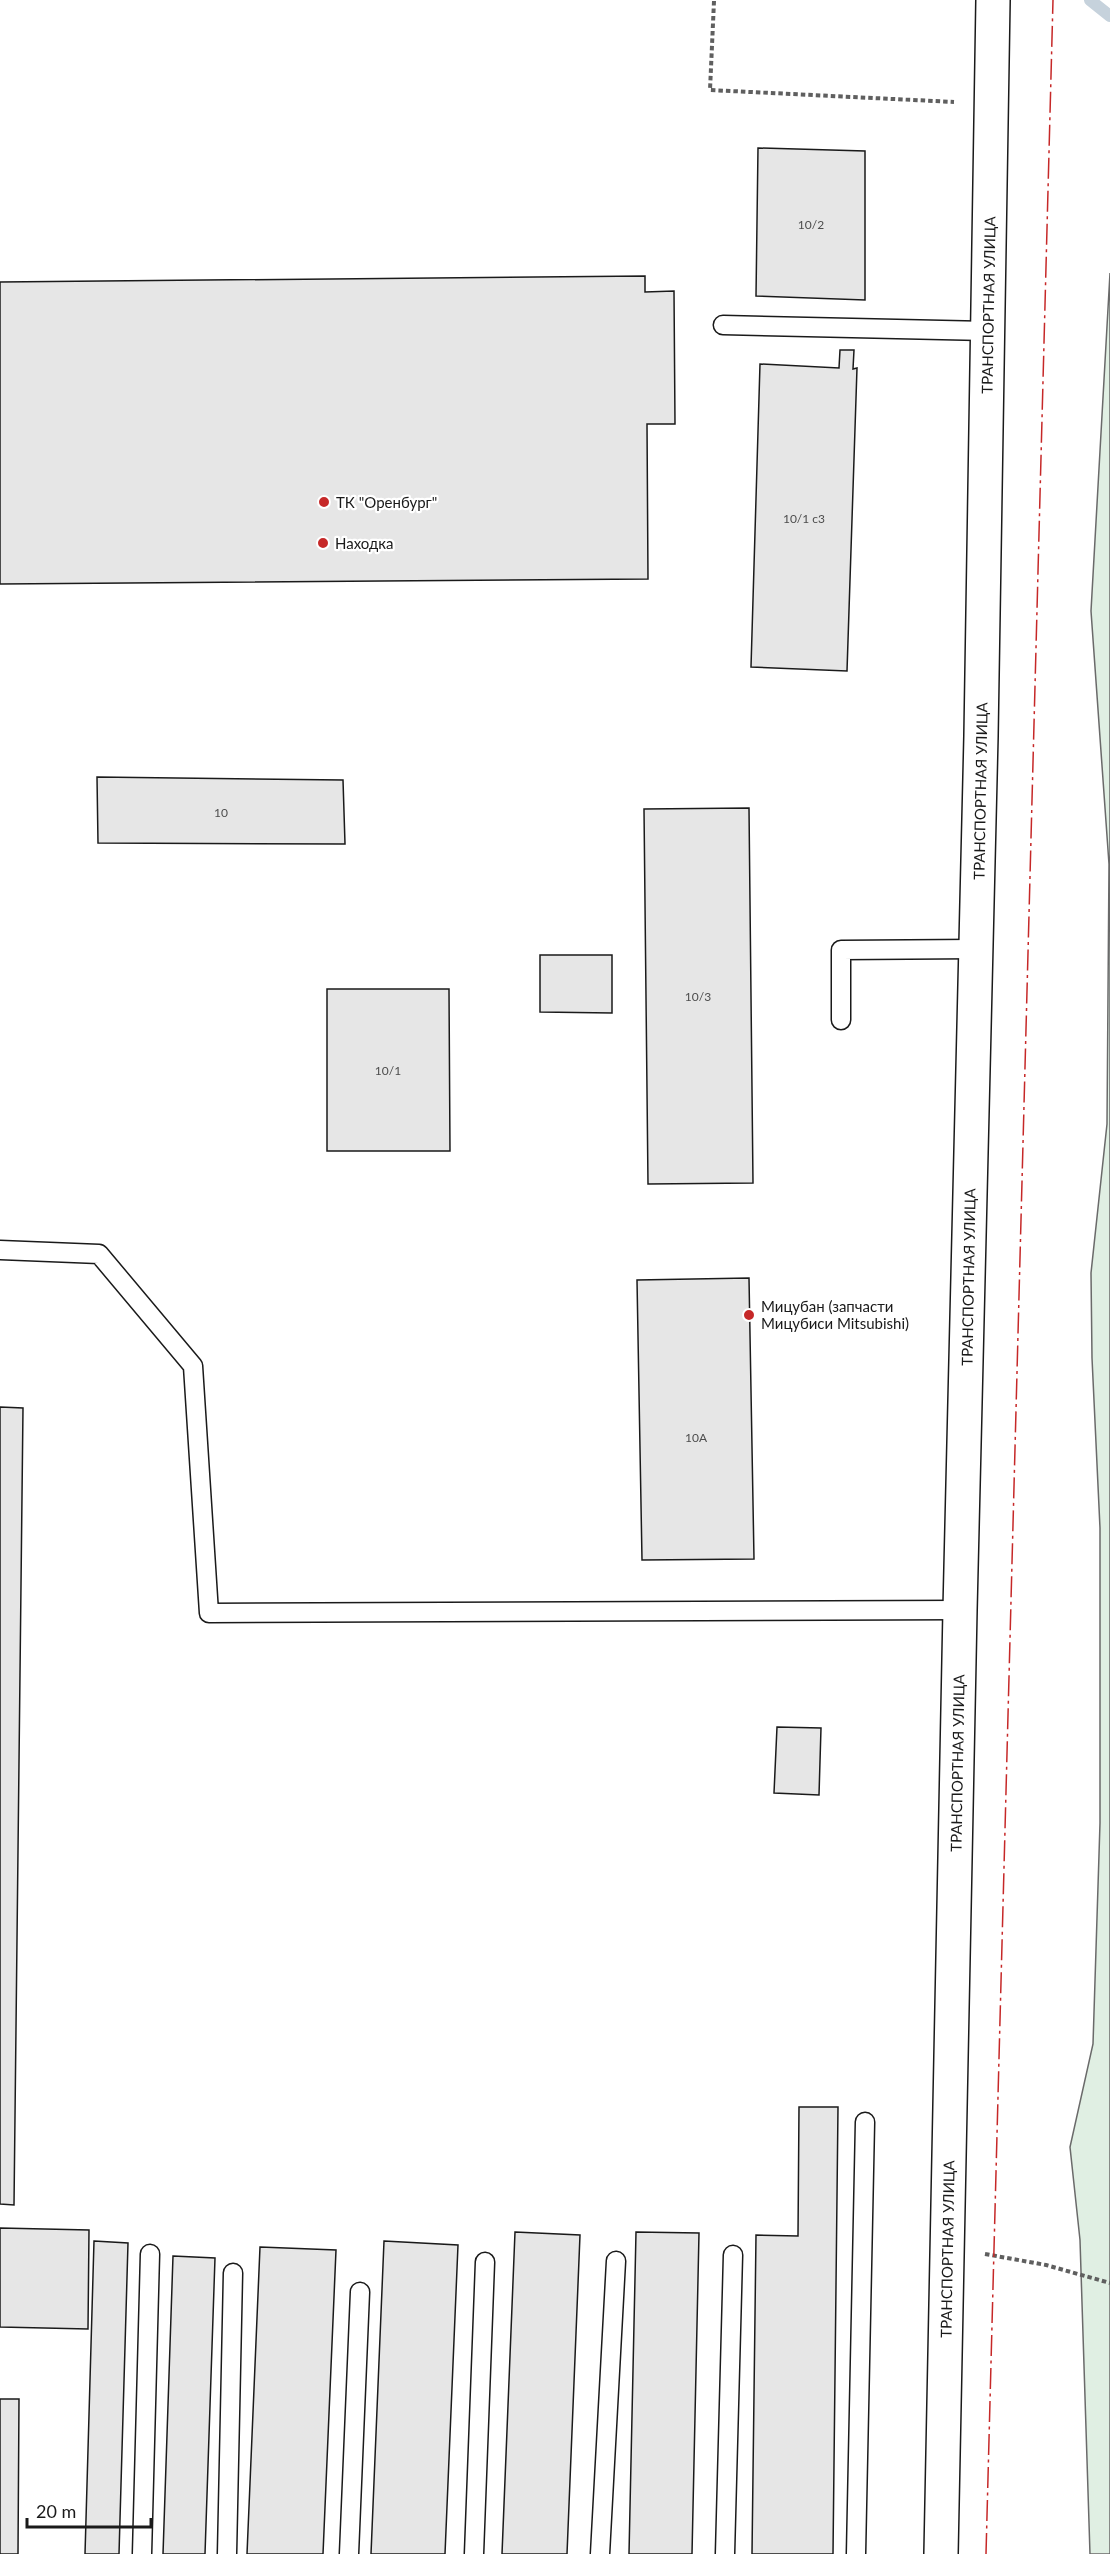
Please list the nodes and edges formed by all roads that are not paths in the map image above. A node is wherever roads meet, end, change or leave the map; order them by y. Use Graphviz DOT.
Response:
graph roads {
  1 [pos="993,0"];
  2 [pos="723,325"];
  3 [pos="987,331"];
  4 [pos="976,950"];
  5 [pos="841,1020"];
  6 [pos="0,1250"];
  7 [pos="960,1610"];
  8 [pos="865,2121"];
  9 [pos="150,2254"];
  10 [pos="733,2255"];
  11 [pos="616,2261"];
  12 [pos="485,2262"];
  13 [pos="233,2273"];
  14 [pos="360,2292"];
  15 [pos="142,2554"];
  16 [pos="227,2554"];
  17 [pos="349,2554"];
  18 [pos="474,2554"];
  19 [pos="600,2554"];
  20 [pos="725,2554"];
  21 [pos="855,2554"];
  22 [pos="941,2554"];
  1 -- 3 [label="street, ТРАНСПОРТНАЯ УЛИЦА"];
  2 -- 3 [label="lane"];
  3 -- 4 [label="street, ТРАНСПОРТНАЯ УЛИЦА"];
  4 -- 5 [label="lane"];
  4 -- 7 [label="street, ТРАНСПОРТНАЯ УЛИЦА"];
  6 -- 7 [label="lane"];
  7 -- 22 [label="street, ТРАНСПОРТНАЯ УЛИЦА"];
  8 -- 21 [label="lane"];
  9 -- 15 [label="lane"];
  10 -- 20 [label="lane"];
  11 -- 19 [label="lane"];
  12 -- 18 [label="lane"];
  13 -- 16 [label="lane"];
  14 -- 17 [label="lane"];
}
